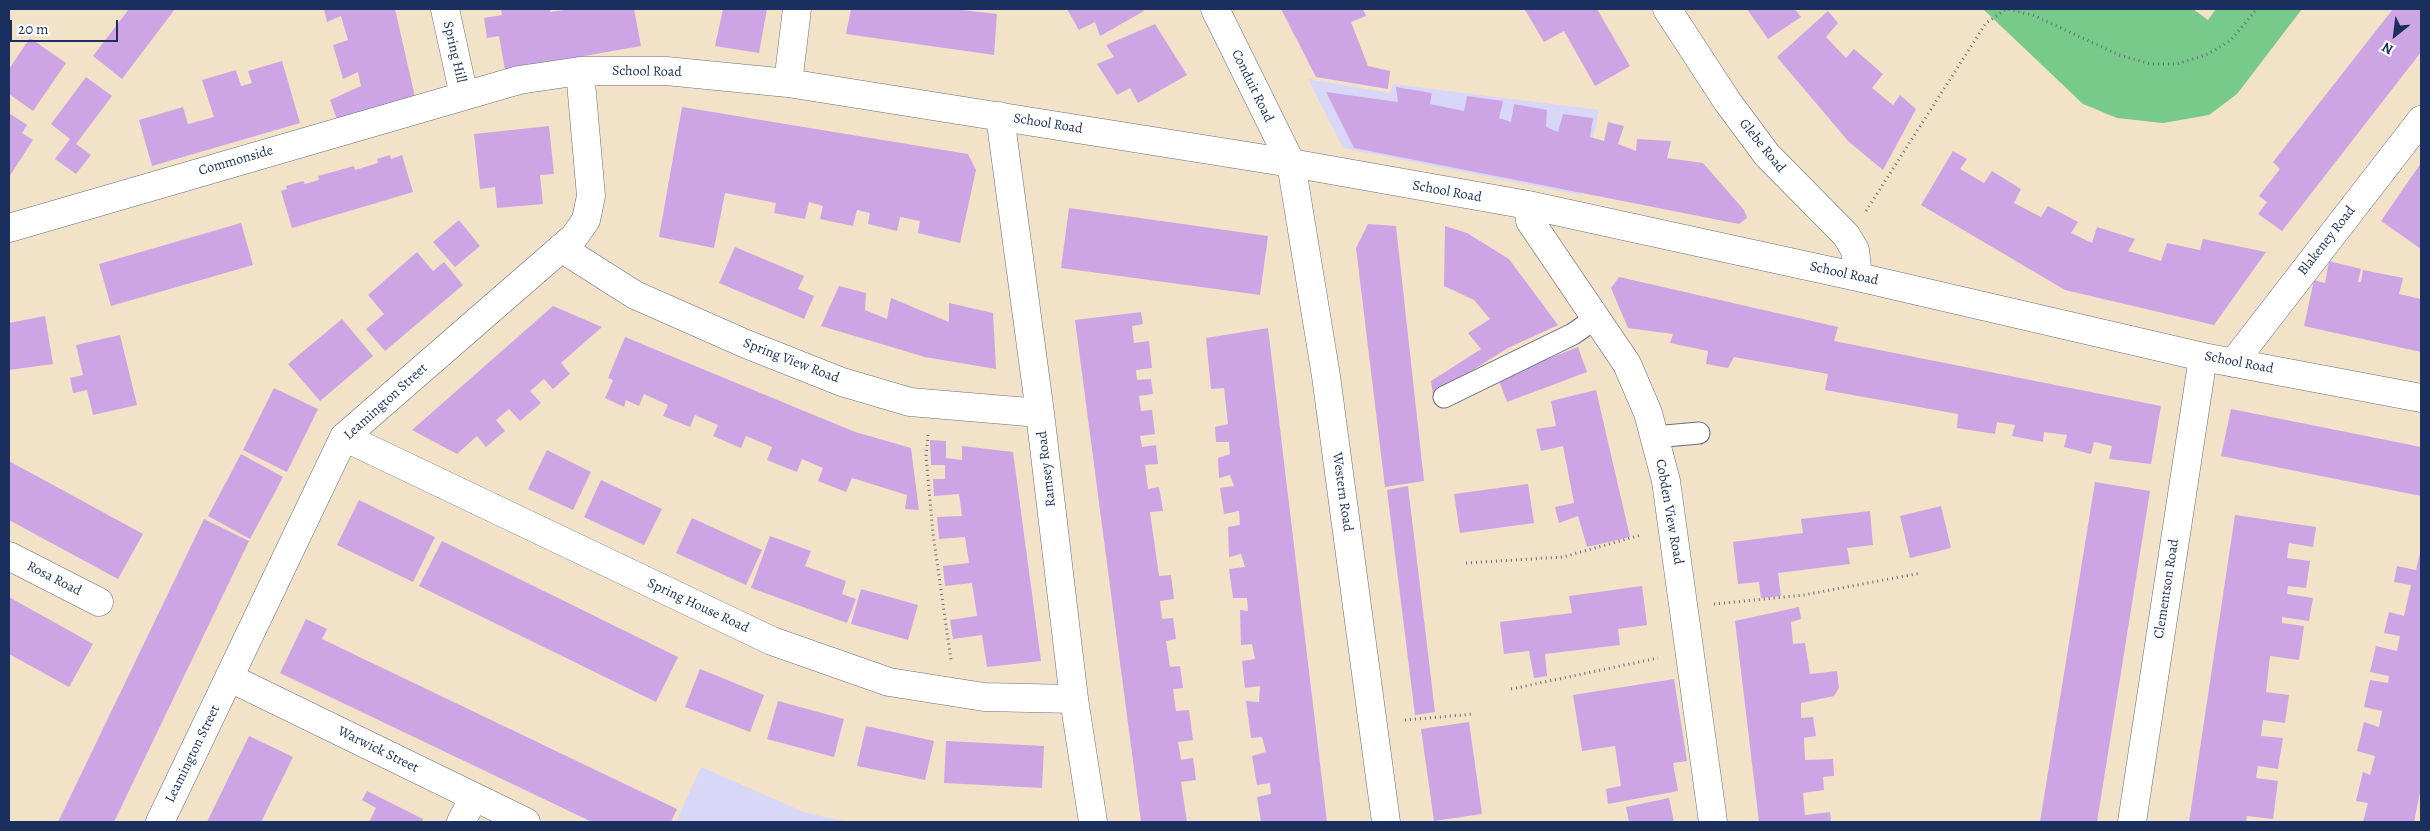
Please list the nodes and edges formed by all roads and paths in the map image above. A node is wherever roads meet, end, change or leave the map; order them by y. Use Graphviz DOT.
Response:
graph roads {
  1 [pos="445,9"];
  2 [pos="797,9"];
  3 [pos="1215,9"];
  4 [pos="1667,9"];
  5 [pos="2257,9"];
  6 [pos="580,72"];
  7 [pos="788,83"];
  8 [pos="464,96"];
  9 [pos="1000,116"];
  10 [pos="2421,120"];
  11 [pos="1291,163"];
  12 [pos="1528,205"];
  13 [pos="9,228"];
  14 [pos="1846,234"];
  15 [pos="561,248"];
  16 [pos="1858,277"];
  17 [pos="1596,318"];
  18 [pos="2203,357"];
  19 [pos="2233,363"];
  20 [pos="1444,397"];
  21 [pos="2421,398"];
  22 [pos="1040,413"];
  23 [pos="1699,432"];
  24 [pos="344,437"];
  25 [pos="1654,437"];
  26 [pos="926,456"];
  27 [pos="1673,526"];
  28 [pos="9,556"];
  29 [pos="1466,563"];
  30 [pos="1921,573"];
  31 [pos="99,602"];
  32 [pos="1685,606"];
  33 [pos="1691,652"];
  34 [pos="230,678"];
  35 [pos="1511,688"];
  36 [pos="956,693"];
  37 [pos="1074,699"];
  38 [pos="1474,714"];
  39 [pos="1372,723"];
  40 [pos="474,797"];
  41 [pos="160,822"];
  42 [pos="461,822"];
  43 [pos="526,822"];
  44 [pos="1093,822"];
  45 [pos="1386,822"];
  46 [pos="1713,822"];
  47 [pos="2132,822"];
  1 -- 8 [label="street, Spring Hill"];
  2 -- 7 [label="street"];
  3 -- 11 [label="street, Conduit Road"];
  4 -- 14 [label="street, Glebe Road"];
  5 -- 14 [label="path"];
  6 -- 7 [label="street, School Road"];
  6 -- 8 [label="street, School Road"];
  6 -- 15 [label="street, Leamington Street"];
  7 -- 9 [label="street, School Road"];
  8 -- 13 [label="street, Commonside"];
  9 -- 11 [label="street, School Road"];
  9 -- 22 [label="street, Ramsey Road"];
  10 -- 19 [label="street, Blakeney Road"];
  11 -- 12 [label="street, School Road"];
  11 -- 39 [label="street, Western Road"];
  12 -- 16 [label="street, School Road"];
  12 -- 17 [label="street, Cobden View Road"];
  14 -- 16 [label="street, Glebe Road"];
  15 -- 22 [label="street, Spring View Road"];
  15 -- 24 [label="street, Leamington Street"];
  16 -- 18 [label="street, School Road"];
  17 -- 20 [label="lane"];
  17 -- 25 [label="street, Cobden View Road"];
  18 -- 19 [label="street, School Road"];
  18 -- 47 [label="street, Clementson Road"];
  19 -- 21 [label="street, School Road"];
  22 -- 37 [label="street, Ramsey Road"];
  23 -- 25 [label="lane"];
  24 -- 34 [label="street, Leamington Street"];
  24 -- 36 [label="street, Spring House Road"];
  25 -- 27 [label="street, Cobden View Road"];
  26 -- 36 [label="path"];
  27 -- 29 [label="path"];
  27 -- 32 [label="street, Cobden View Road"];
  28 -- 31 [label="street, Rosa Road"];
  30 -- 32 [label="path"];
  32 -- 33 [label="street, Cobden View Road"];
  33 -- 35 [label="path"];
  33 -- 46 [label="street, Cobden View Road"];
  34 -- 40 [label="street, Warwick Street"];
  34 -- 41 [label="street, Leamington Street"];
  36 -- 37 [label="street, Spring House Road"];
  37 -- 44 [label="street, Ramsey Road"];
  38 -- 39 [label="path"];
  39 -- 45 [label="street, Western Road"];
  40 -- 42 [label="street"];
  40 -- 43 [label="street, Warwick Street"];
}
